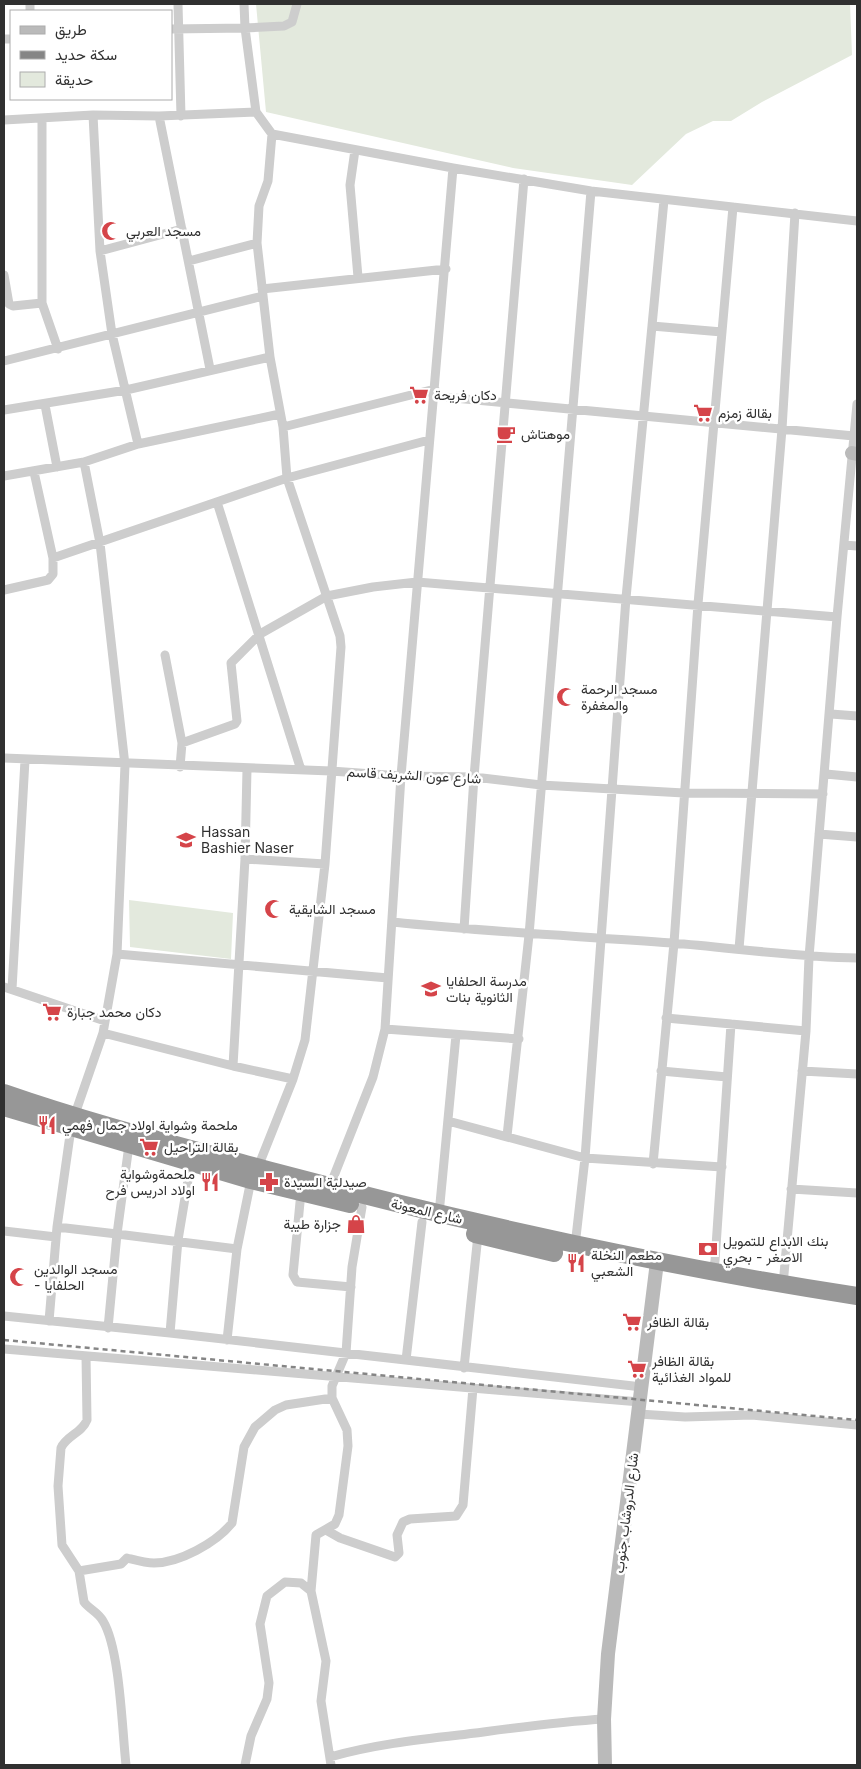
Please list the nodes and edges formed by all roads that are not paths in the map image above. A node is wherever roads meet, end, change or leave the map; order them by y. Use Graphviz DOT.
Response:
graph roads {
  1 [pos="178,4"];
  2 [pos="244,4"];
  3 [pos="297,4"];
  4 [pos="244,28"];
  5 [pos="175,29"];
  6 [pos="256,112"];
  7 [pos="93,115"];
  8 [pos="159,116"];
  9 [pos="181,116"];
  10 [pos="4,120"];
  11 [pos="42,120"];
  12 [pos="272,134"];
  13 [pos="355,150"];
  14 [pos="453,168"];
  15 [pos="524,179"];
  16 [pos="591,190"];
  17 [pos="664,200"];
  18 [pos="733,207"];
  19 [pos="795,213"];
  20 [pos="857,221"];
  21 [pos="182,229"];
  22 [pos="257,243"];
  23 [pos="100,251"];
  24 [pos="189,260"];
  25 [pos="446,269"];
  26 [pos="4,275"];
  27 [pos="358,277"];
  28 [pos="262,292"];
  29 [pos="42,303"];
  30 [pos="198,311"];
  31 [pos="652,326"];
  32 [pos="722,332"];
  33 [pos="112,334"];
  34 [pos="58,349"];
  35 [pos="270,357"];
  36 [pos="4,361"];
  37 [pos="210,369"];
  38 [pos="126,390"];
  39 [pos="434,392"];
  40 [pos="857,404"];
  41 [pos="45,405"];
  42 [pos="505,405"];
  43 [pos="4,410"];
  44 [pos="573,410"];
  45 [pos="280,414"];
  46 [pos="644,417"];
  47 [pos="714,424"];
  48 [pos="283,427"];
  49 [pos="782,429"];
  50 [pos="854,436"];
  51 [pos="430,440"];
  52 [pos="138,444"];
  53 [pos="855,453"];
  54 [pos="84,462"];
  55 [pos="57,467"];
  56 [pos="34,472"];
  57 [pos="4,476"];
  58 [pos="287,478"];
  59 [pos="217,502"];
  60 [pos="100,543"];
  61 [pos="844,545"];
  62 [pos="857,546"];
  63 [pos="53,558"];
  64 [pos="417,582"];
  65 [pos="491,588"];
  66 [pos="4,590"];
  67 [pos="556,593"];
  68 [pos="327,596"];
  69 [pos="626,598"];
  70 [pos="698,604"];
  71 [pos="766,610"];
  72 [pos="837,617"];
  73 [pos="260,634"];
  74 [pos="165,655"];
  75 [pos="831,714"];
  76 [pos="857,716"];
  77 [pos="182,743"];
  78 [pos="4,758"];
  79 [pos="25,760"];
  80 [pos="125,765"];
  81 [pos="180,767"];
  82 [pos="247,769"];
  83 [pos="301,770"];
  84 [pos="331,772"];
  85 [pos="826,774"];
  86 [pos="401,776"];
  87 [pos="474,777"];
  88 [pos="857,777"];
  89 [pos="541,785"];
  90 [pos="613,789"];
  91 [pos="684,793"];
  92 [pos="751,794"];
  93 [pos="824,794"];
  94 [pos="820,834"];
  95 [pos="857,837"];
  96 [pos="246,858"];
  97 [pos="325,864"];
  98 [pos="393,922"];
  99 [pos="464,929"];
  100 [pos="529,935"];
  101 [pos="601,938"];
  102 [pos="674,944"];
  103 [pos="739,949"];
  104 [pos="117,954"];
  105 [pos="809,957"];
  106 [pos="857,958"];
  107 [pos="239,964"];
  108 [pos="314,970"];
  109 [pos="388,978"];
  110 [pos="8,988"];
  111 [pos="666,1018"];
  112 [pos="105,1021"];
  113 [pos="731,1024"];
  114 [pos="385,1029"];
  115 [pos="806,1031"];
  116 [pos="103,1032"];
  117 [pos="456,1035"];
  118 [pos="519,1039"];
  119 [pos="233,1066"];
  120 [pos="661,1071"];
  121 [pos="802,1071"];
  122 [pos="857,1074"];
  123 [pos="727,1077"];
  124 [pos="293,1079"];
  125 [pos="4,1093"];
  126 [pos="4,1107"];
  127 [pos="448,1120"];
  128 [pos="73,1122"];
  129 [pos="507,1136"];
  130 [pos="129,1145"];
  131 [pos="585,1158"];
  132 [pos="191,1162"];
  133 [pos="653,1164"];
  134 [pos="722,1167"];
  135 [pos="255,1173"];
  136 [pos="330,1186"];
  137 [pos="791,1188"];
  138 [pos="301,1192"];
  139 [pos="857,1193"];
  140 [pos="362,1207"];
  141 [pos="439,1215"];
  142 [pos="422,1222"];
  143 [pos="57,1227"];
  144 [pos="4,1231"];
  145 [pos="117,1234"];
  146 [pos="478,1235"];
  147 [pos="56,1237"];
  148 [pos="178,1240"];
  149 [pos="575,1246"];
  150 [pos="237,1249"];
  151 [pos="656,1267"];
  152 [pos="712,1272"];
  153 [pos="783,1285"];
  154 [pos="351,1287"];
  155 [pos="857,1296"];
  156 [pos="857,1307"];
  157 [pos="4,1316"];
  158 [pos="48,1321"];
  159 [pos="108,1328"];
  160 [pos="170,1333"];
  161 [pos="227,1340"];
  162 [pos="4,1349"];
  163 [pos="346,1353"];
  164 [pos="86,1356"];
  165 [pos="406,1360"];
  166 [pos="464,1368"];
  167 [pos="336,1376"];
  168 [pos="642,1387"];
  169 [pos="473,1388"];
  170 [pos="332,1398"];
  171 [pos="640,1408"];
  172 [pos="857,1425"];
  173 [pos="326,1530"];
  174 [pos="79,1571"];
  175 [pos="311,1591"];
  176 [pos="604,1719"];
  177 [pos="330,1761"];
  178 [pos="126,1765"];
  179 [pos="245,1765"];
  180 [pos="605,1765"];
  1 -- 5 [label="street"];
  2 -- 4 [label="street"];
  3 -- 4 [label="street"];
  4 -- 5 [label="street"];
  4 -- 6 [label="street"];
  5 -- 9 [label="street"];
  6 -- 9 [label="street"];
  6 -- 12 [label="street"];
  7 -- 8 [label="street"];
  7 -- 11 [label="street"];
  7 -- 23 [label="street"];
  8 -- 9 [label="street"];
  8 -- 21 [label="street"];
  10 -- 11 [label="street"];
  11 -- 29 [label="street"];
  12 -- 13 [label="street"];
  12 -- 22 [label="street"];
  13 -- 14 [label="street"];
  13 -- 27 [label="street"];
  14 -- 15 [label="street"];
  14 -- 25 [label="street"];
  15 -- 16 [label="street"];
  15 -- 42 [label="street"];
  16 -- 17 [label="street"];
  16 -- 44 [label="street"];
  17 -- 18 [label="street"];
  17 -- 31 [label="street"];
  18 -- 19 [label="street"];
  18 -- 32 [label="street"];
  19 -- 20 [label="street"];
  19 -- 49 [label="street"];
  21 -- 23 [label="street"];
  21 -- 24 [label="street"];
  22 -- 24 [label="street"];
  22 -- 28 [label="street"];
  23 -- 33 [label="street"];
  24 -- 30 [label="street"];
  25 -- 27 [label="street"];
  25 -- 39 [label="street"];
  26 -- 29 [label="street"];
  27 -- 28 [label="street"];
  28 -- 30 [label="street"];
  28 -- 35 [label="street"];
  29 -- 34 [label="street"];
  30 -- 33 [label="street"];
  30 -- 37 [label="street"];
  31 -- 32 [label="street"];
  31 -- 46 [label="street"];
  32 -- 47 [label="street"];
  33 -- 34 [label="street"];
  33 -- 38 [label="street"];
  34 -- 36 [label="street"];
  35 -- 37 [label="street"];
  35 -- 45 [label="street"];
  37 -- 38 [label="street"];
  38 -- 41 [label="street"];
  38 -- 52 [label="street"];
  39 -- 42 [label="street"];
  39 -- 48 [label="street"];
  39 -- 51 [label="street"];
  40 -- 50 [label="street"];
  41 -- 43 [label="street"];
  41 -- 55 [label="street"];
  42 -- 44 [label="street"];
  42 -- 65 [label="street"];
  44 -- 46 [label="street"];
  44 -- 67 [label="street"];
  45 -- 48 [label="street"];
  45 -- 52 [label="street"];
  46 -- 47 [label="street"];
  46 -- 69 [label="street"];
  47 -- 49 [label="street"];
  47 -- 70 [label="street"];
  48 -- 58 [label="street"];
  49 -- 50 [label="street"];
  49 -- 71 [label="street"];
  50 -- 53 [label="street"];
  51 -- 58 [label="street"];
  51 -- 64 [label="street"];
  52 -- 54 [label="street"];
  53 -- 61 [label="street"];
  54 -- 55 [label="street"];
  54 -- 60 [label="street"];
  55 -- 56 [label="street"];
  56 -- 57 [label="street"];
  56 -- 63 [label="street"];
  58 -- 59 [label="street"];
  58 -- 68 [label="street"];
  59 -- 60 [label="street"];
  59 -- 73 [label="street"];
  60 -- 63 [label="street"];
  60 -- 80 [label="street"];
  61 -- 62 [label="street"];
  61 -- 72 [label="street"];
  63 -- 66 [label="street"];
  64 -- 65 [label="street"];
  64 -- 68 [label="street"];
  64 -- 86 [label="street"];
  65 -- 67 [label="street"];
  65 -- 87 [label="street"];
  67 -- 69 [label="street"];
  67 -- 89 [label="street"];
  68 -- 73 [label="street"];
  68 -- 84 [label="street"];
  69 -- 70 [label="street"];
  69 -- 90 [label="street"];
  70 -- 71 [label="street"];
  70 -- 91 [label="street"];
  71 -- 72 [label="street"];
  71 -- 92 [label="street"];
  72 -- 75 [label="street"];
  73 -- 77 [label="street"];
  73 -- 83 [label="street"];
  74 -- 77 [label="street"];
  75 -- 76 [label="street"];
  75 -- 85 [label="street"];
  77 -- 81 [label="street"];
  78 -- 79 [label="street, شارع عون الشريف قاسم"];
  79 -- 80 [label="street, شارع عون الشريف قاسم"];
  79 -- 110 [label="street"];
  80 -- 81 [label="street, شارع عون الشريف قاسم"];
  80 -- 104 [label="street"];
  81 -- 82 [label="street, شارع عون الشريف قاسم"];
  82 -- 83 [label="street, شارع عون الشريف قاسم"];
  82 -- 96 [label="street"];
  83 -- 84 [label="street, شارع عون الشريف قاسم"];
  84 -- 86 [label="street, شارع عون الشريف قاسم"];
  84 -- 97 [label="street"];
  85 -- 88 [label="street"];
  85 -- 93 [label="street"];
  86 -- 87 [label="street, شارع عون الشريف قاسم"];
  86 -- 98 [label="street"];
  87 -- 89 [label="street, شارع عون الشريف قاسم"];
  87 -- 99 [label="street"];
  89 -- 90 [label="street, شارع عون الشريف قاسم"];
  89 -- 100 [label="street"];
  90 -- 91 [label="street, شارع عون الشريف قاسم"];
  90 -- 101 [label="street"];
  91 -- 92 [label="street, شارع عون الشريف قاسم"];
  91 -- 102 [label="street"];
  92 -- 93 [label="street, شارع عون الشريف قاسم"];
  92 -- 103 [label="street"];
  93 -- 94 [label="street"];
  94 -- 95 [label="street"];
  94 -- 105 [label="street"];
  96 -- 97 [label="street"];
  96 -- 107 [label="street"];
  97 -- 108 [label="street"];
  98 -- 99 [label="street"];
  98 -- 109 [label="street"];
  99 -- 100 [label="street"];
  100 -- 101 [label="street"];
  100 -- 118 [label="street"];
  101 -- 102 [label="street"];
  101 -- 131 [label="street"];
  102 -- 103 [label="street"];
  102 -- 111 [label="street"];
  103 -- 105 [label="street"];
  104 -- 107 [label="street"];
  104 -- 112 [label="street"];
  105 -- 106 [label="street"];
  105 -- 115 [label="street"];
  107 -- 108 [label="street"];
  107 -- 119 [label="street"];
  108 -- 109 [label="street"];
  108 -- 124 [label="street"];
  109 -- 114 [label="street"];
  110 -- 112 [label="street"];
  111 -- 113 [label="street"];
  111 -- 120 [label="street"];
  112 -- 116 [label="street"];
  113 -- 115 [label="street"];
  113 -- 123 [label="street"];
  114 -- 117 [label="street"];
  114 -- 136 [label="street"];
  115 -- 121 [label="street"];
  116 -- 119 [label="street"];
  116 -- 128 [label="street"];
  117 -- 118 [label="street"];
  117 -- 127 [label="street"];
  118 -- 129 [label="street"];
  119 -- 124 [label="street"];
  120 -- 123 [label="street"];
  120 -- 133 [label="street"];
  121 -- 122 [label="street"];
  121 -- 137 [label="street"];
  123 -- 134 [label="street"];
  124 -- 135 [label="street"];
  125 -- 128 [label="highway, شارع المعونة"];
  126 -- 128 [label="highway, شارع المعونة"];
  127 -- 129 [label="street"];
  127 -- 141 [label="street"];
  128 -- 130 [label="highway, شارع المعونة"];
  128 -- 135 [label="highway, شارع المعونة"];
  128 -- 143 [label="street"];
  129 -- 131 [label="street"];
  130 -- 132 [label="highway, شارع المعونة"];
  130 -- 145 [label="street"];
  131 -- 133 [label="street"];
  131 -- 149 [label="street"];
  132 -- 135 [label="highway, شارع المعونة"];
  132 -- 148 [label="street"];
  133 -- 134 [label="street"];
  134 -- 152 [label="street"];
  135 -- 136 [label="highway, شارع المعونة"];
  135 -- 138 [label="highway, شارع المعونة"];
  135 -- 150 [label="street"];
  136 -- 141 [label="highway, شارع المعونة"];
  137 -- 139 [label="street"];
  137 -- 153 [label="street"];
  138 -- 140 [label="highway, شارع المعونة"];
  138 -- 154 [label="street"];
  140 -- 142 [label="highway, شارع المعونة"];
  140 -- 154 [label="street"];
  141 -- 149 [label="highway, شارع المعونة"];
  142 -- 146 [label="highway, شارع المعونة"];
  142 -- 165 [label="street"];
  143 -- 145 [label="street"];
  143 -- 147 [label="street"];
  144 -- 147 [label="street"];
  145 -- 148 [label="street"];
  145 -- 159 [label="street"];
  146 -- 151 [label="highway, شارع المعونة"];
  146 -- 166 [label="street"];
  147 -- 158 [label="street"];
  148 -- 150 [label="street"];
  148 -- 160 [label="street"];
  149 -- 151 [label="highway, شارع المعونة"];
  150 -- 161 [label="street"];
  151 -- 152 [label="highway, شارع المعونة"];
  151 -- 156 [label="highway, شارع المعونة"];
  151 -- 168 [label="street, شارع الدروشاب جنوب"];
  152 -- 153 [label="highway, شارع المعونة"];
  153 -- 155 [label="highway, شارع المعونة"];
  154 -- 163 [label="street"];
  157 -- 158 [label="street"];
  158 -- 159 [label="street"];
  159 -- 160 [label="street"];
  160 -- 161 [label="street"];
  161 -- 163 [label="street"];
  162 -- 164 [label="street"];
  163 -- 165 [label="street"];
  163 -- 167 [label="street"];
  164 -- 167 [label="street"];
  164 -- 174 [label="street"];
  165 -- 166 [label="street"];
  166 -- 168 [label="street"];
  167 -- 169 [label="street"];
  167 -- 170 [label="street"];
  168 -- 171 [label="street, شارع الدروشاب جنوب"];
  169 -- 171 [label="street"];
  169 -- 173 [label="street"];
  170 -- 173 [label="street"];
  170 -- 174 [label="street"];
  171 -- 172 [label="street"];
  171 -- 176 [label="street, شارع الدروشاب جنوب"];
  173 -- 175 [label="street"];
  174 -- 178 [label="street"];
  175 -- 177 [label="street"];
  175 -- 179 [label="street"];
  176 -- 177 [label="street"];
  176 -- 180 [label="street, شارع الدروشاب جنوب"];
}
